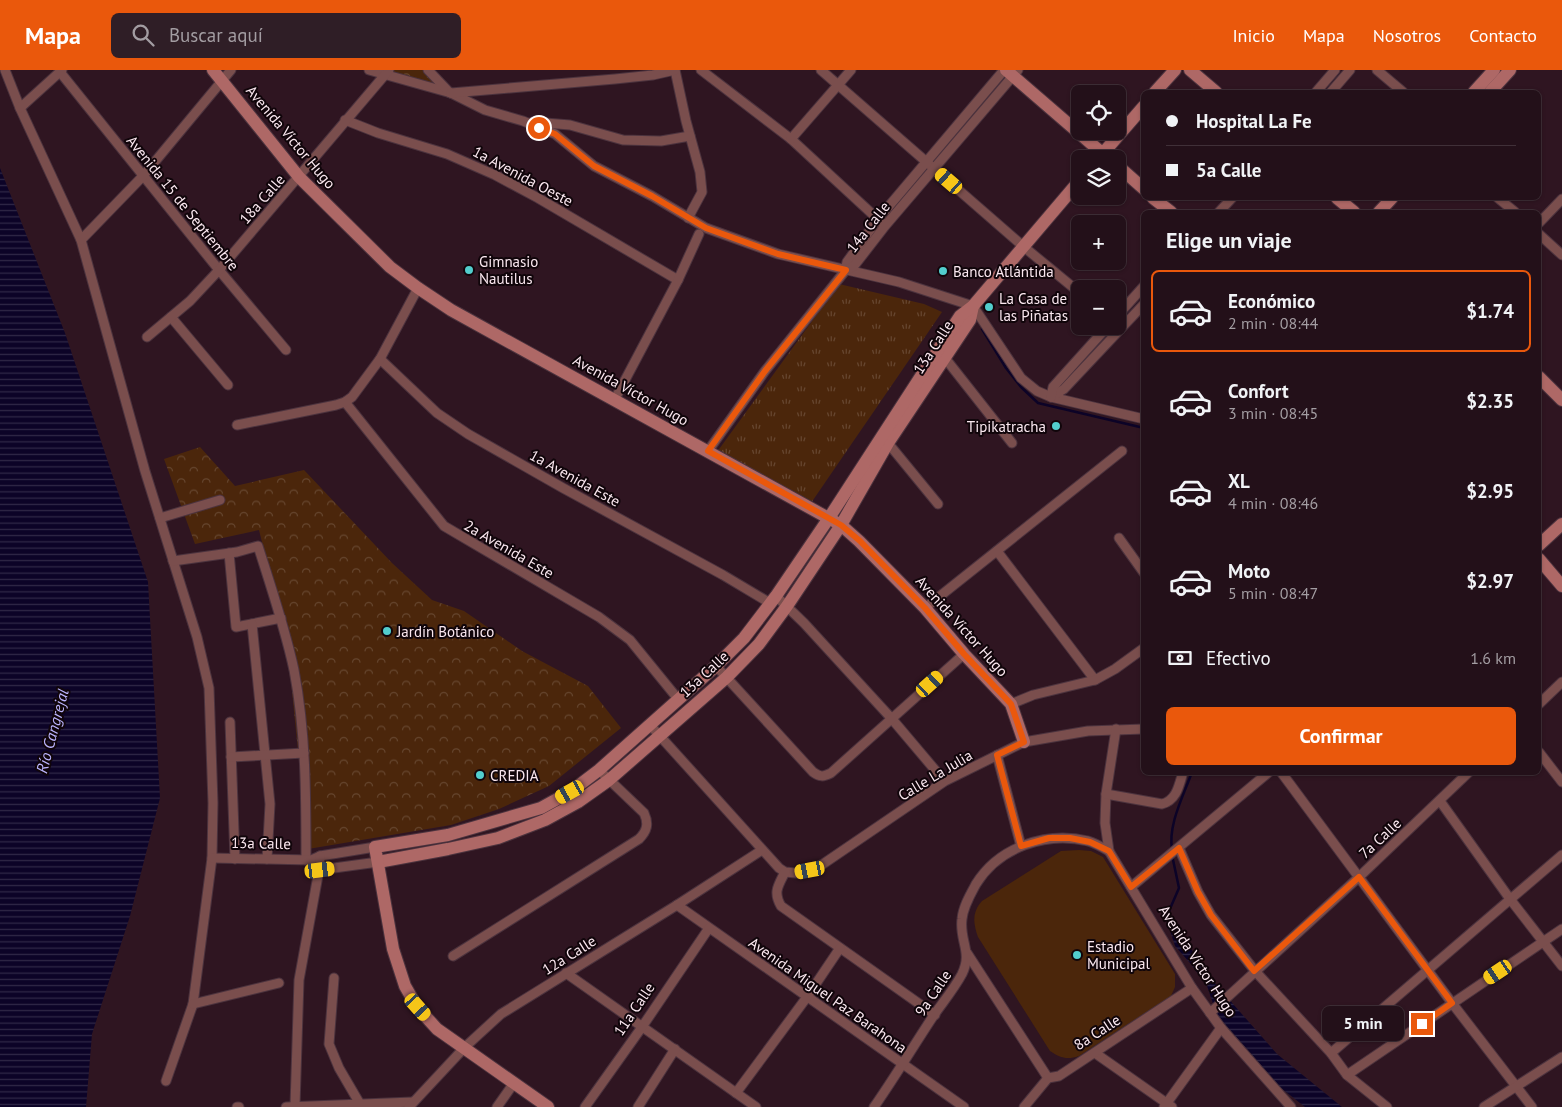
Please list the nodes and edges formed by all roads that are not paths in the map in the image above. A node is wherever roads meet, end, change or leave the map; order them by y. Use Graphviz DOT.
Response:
graph roads {
  1 [pos="5,70"];
  2 [pos="231,70"];
  3 [pos="369,70"];
  4 [pos="428,70"];
  5 [pos="675,70"];
  6 [pos="702,70"];
  7 [pos="821,70"];
  8 [pos="851,70"];
  9 [pos="1175,70"];
  10 [pos="1190,70"];
  11 [pos="1336,70"];
  12 [pos="1350,70"];
  13 [pos="1377,70"];
  14 [pos="1494,70"];
  15 [pos="1510,70"];
  16 [pos="61,71"];
  17 [pos="1010,72"];
  18 [pos="386,73"];
  19 [pos="218,75"];
  20 [pos="616,75"];
  21 [pos="838,84"];
  22 [pos="1157,90"];
  23 [pos="1214,90"];
  24 [pos="1318,90"];
  25 [pos="1333,90"];
  26 [pos="1401,90"];
  27 [pos="1476,90"];
  28 [pos="1492,90"];
  29 [pos="451,93"];
  30 [pos="20,108"];
  31 [pos="1141,110"];
  32 [pos="345,120"];
  33 [pos="523,121"];
  34 [pos="690,136"];
  35 [pos="791,139"];
  36 [pos="1095,150"];
  37 [pos="1109,150"];
  38 [pos="931,165"];
  39 [pos="1126,173"];
  40 [pos="143,176"];
  41 [pos="299,177"];
  42 [pos="1141,186"];
  43 [pos="1071,191"];
  44 [pos="1562,199"];
  45 [pos="1156,200"];
  46 [pos="1230,200"];
  47 [pos="1340,200"];
  48 [pos="1390,200"];
  49 [pos="1500,200"];
  50 [pos="1169,210"];
  51 [pos="1221,210"];
  52 [pos="1352,210"];
  53 [pos="1381,210"];
  54 [pos="1513,210"];
  55 [pos="688,218"];
  56 [pos="1541,221"];
  57 [pos="881,222"];
  58 [pos="699,234"];
  59 [pos="1541,236"];
  60 [pos="81,240"];
  61 [pos="1024,247"];
  62 [pos="1562,255"];
  63 [pos="218,270"];
  64 [pos="846,270"];
  65 [pos="678,280"];
  66 [pos="1071,286"];
  67 [pos="418,288"];
  68 [pos="1141,289"];
  69 [pos="973,306"];
  70 [pos="1126,306"];
  71 [pos="1141,307"];
  72 [pos="171,317"];
  73 [pos="1100,335"];
  74 [pos="147,337"];
  75 [pos="286,350"];
  76 [pos="941,355"];
  77 [pos="380,359"];
  78 [pos="1541,381"];
  79 [pos="228,385"];
  80 [pos="1051,397"];
  81 [pos="614,399"];
  82 [pos="1562,400"];
  83 [pos="345,402"];
  84 [pos="1141,419"];
  85 [pos="237,425"];
  86 [pos="884,440"];
  87 [pos="1012,443"];
  88 [pos="708,451"];
  89 [pos="1122,451"];
  90 [pos="220,500"];
  91 [pos="938,504"];
  92 [pos="160,518"];
  93 [pos="829,518"];
  94 [pos="1562,524"];
  95 [pos="841,525"];
  96 [pos="1119,538"];
  97 [pos="1541,543"];
  98 [pos="997,552"];
  99 [pos="228,553"];
  100 [pos="173,560"];
  101 [pos="1541,561"];
  102 [pos="1141,568"];
  103 [pos="1562,586"];
  104 [pos="773,600"];
  105 [pos="787,606"];
  106 [pos="925,608"];
  107 [pos="282,618"];
  108 [pos="252,624"];
  109 [pos="1141,650"];
  110 [pos="964,654"];
  111 [pos="716,666"];
  112 [pos="727,677"];
  113 [pos="1095,680"];
  114 [pos="1562,682"];
  115 [pos="678,699"];
  116 [pos="1541,702"];
  117 [pos="1011,704"];
  118 [pos="892,719"];
  119 [pos="230,722"];
  120 [pos="650,725"];
  121 [pos="1116,729"];
  122 [pos="1141,729"];
  123 [pos="660,736"];
  124 [pos="1024,742"];
  125 [pos="304,753"];
  126 [pos="997,755"];
  127 [pos="1541,755"];
  128 [pos="265,756"];
  129 [pos="232,757"];
  130 [pos="599,770"];
  131 [pos="1182,775"];
  132 [pos="1265,775"];
  133 [pos="1283,775"];
  134 [pos="1466,775"];
  135 [pos="942,777"];
  136 [pos="609,780"];
  137 [pos="1562,782"];
  138 [pos="1106,794"];
  139 [pos="1440,801"];
  140 [pos="494,822"];
  141 [pos="498,838"];
  142 [pos="1021,846"];
  143 [pos="376,847"];
  144 [pos="1179,848"];
  145 [pos="762,850"];
  146 [pos="1109,851"];
  147 [pos="1562,855"];
  148 [pos="320,856"];
  149 [pos="212,858"];
  150 [pos="235,859"];
  151 [pos="267,859"];
  152 [pos="308,860"];
  153 [pos="378,862"];
  154 [pos="320,870"];
  155 [pos="785,872"];
  156 [pos="1359,877"];
  157 [pos="1131,887"];
  158 [pos="1510,899"];
  159 [pos="677,905"];
  160 [pos="709,928"];
  161 [pos="1562,929"];
  162 [pos="1544,942"];
  163 [pos="840,948"];
  164 [pos="967,954"];
  165 [pos="453,956"];
  166 [pos="1562,966"];
  167 [pos="1427,970"];
  168 [pos="1254,971"];
  169 [pos="566,973"];
  170 [pos="334,978"];
  171 [pos="279,983"];
  172 [pos="1192,988"];
  173 [pos="807,997"];
  174 [pos="1452,1003"];
  175 [pos="193,1004"];
  176 [pos="1210,1013"];
  177 [pos="935,1015"];
  178 [pos="642,1027"];
  179 [pos="1221,1028"];
  180 [pos="464,1047"];
  181 [pos="675,1050"];
  182 [pos="1095,1053"];
  183 [pos="1331,1053"];
  184 [pos="1562,1056"];
  185 [pos="904,1064"];
  186 [pos="1347,1075"];
  187 [pos="1048,1078"];
  188 [pos="166,1081"];
  189 [pos="514,1083"];
  190 [pos="1516,1086"];
  191 [pos="736,1093"];
  192 [pos="360,1104"];
  193 [pos="411,1104"];
  194 [pos="317,1106"];
  195 [pos="1167,1106"];
  196 [pos="290,1107"];
  197 [pos="497,1107"];
  198 [pos="548,1107"];
  199 [pos="586,1107"];
  200 [pos="638,1107"];
  201 [pos="756,1107"];
  202 [pos="874,1107"];
  203 [pos="964,1107"];
  204 [pos="1024,1107"];
  205 [pos="1291,1107"];
  206 [pos="1387,1107"];
  207 [pos="1484,1107"];
  208 [pos="1532,1107"];
  1 -- 30 [label="street"];
  2 -- 19 [label="street"];
  3 -- 18 [label="street"];
  4 -- 29 [label="street"];
  5 -- 20 [label="street"];
  5 -- 34 [label="street"];
  6 -- 35 [label="street"];
  7 -- 21 [label="street"];
  8 -- 21 [label="street"];
  9 -- 22 [label="street"];
  10 -- 23 [label="street"];
  11 -- 24 [label="street"];
  12 -- 25 [label="street"];
  13 -- 26 [label="street"];
  14 -- 27 [label="street"];
  15 -- 28 [label="street"];
  16 -- 30 [label="street"];
  16 -- 40 [label="street, Avenida 15 de Septiembre"];
  17 -- 36 [label="street"];
  17 -- 38 [label="street"];
  18 -- 29 [label="street"];
  18 -- 32 [label="street, 18a Calle"];
  19 -- 40 [label="street"];
  19 -- 41 [label="street, Avenida Víctor Hugo"];
  20 -- 29 [label="street"];
  21 -- 35 [label="street"];
  21 -- 38 [label="street"];
  29 -- 33 [label="street"];
  30 -- 60 [label="street"];
  31 -- 37 [label="street"];
  32 -- 41 [label="street, 18a Calle"];
  32 -- 65 [label="street, 1a Avenida Oeste"];
  33 -- 34 [label="street"];
  33 -- 55 [label="street"];
  34 -- 55 [label="street"];
  35 -- 57 [label="street"];
  38 -- 57 [label="street, 14a Calle"];
  38 -- 61 [label="street"];
  39 -- 42 [label="street"];
  40 -- 60 [label="street"];
  40 -- 63 [label="street, Avenida 15 de Septiembre"];
  41 -- 63 [label="street, 18a Calle"];
  41 -- 67 [label="street, Avenida Víctor Hugo"];
  43 -- 61 [label="street, 13a Calle"];
  44 -- 56 [label="street"];
  45 -- 50 [label="street"];
  46 -- 51 [label="street"];
  47 -- 52 [label="street"];
  48 -- 53 [label="street"];
  49 -- 54 [label="street"];
  55 -- 64 [label="street"];
  57 -- 64 [label="street, 14a Calle"];
  58 -- 65 [label="street"];
  59 -- 62 [label="street"];
  60 -- 92 [label="street"];
  61 -- 66 [label="street"];
  61 -- 69 [label="street, 13a Calle"];
  63 -- 72 [label="street, 18a Calle"];
  63 -- 75 [label="street, Avenida 15 de Septiembre"];
  64 -- 69 [label="street"];
  64 -- 88 [label="street, 14a Calle"];
  65 -- 81 [label="street"];
  67 -- 77 [label="street"];
  67 -- 81 [label="street, Avenida Víctor Hugo"];
  68 -- 70 [label="street"];
  69 -- 76 [label="street, 13a Calle"];
  69 -- 80 [label="street"];
  71 -- 80 [label="street"];
  72 -- 74 [label="street, 18a Calle"];
  72 -- 79 [label="street"];
  73 -- 80 [label="street"];
  76 -- 86 [label="street, 13a Calle"];
  76 -- 87 [label="street"];
  77 -- 83 [label="street"];
  77 -- 104 [label="street, 1a Avenida Este"];
  78 -- 82 [label="street"];
  80 -- 84 [label="street"];
  81 -- 88 [label="street, Avenida Víctor Hugo"];
  83 -- 85 [label="street"];
  83 -- 115 [label="street, 2a Avenida Este"];
  86 -- 91 [label="street"];
  86 -- 93 [label="street, 13a Calle"];
  86 -- 95 [label="street, 13a Calle"];
  88 -- 93 [label="street, Avenida Víctor Hugo"];
  89 -- 98 [label="street"];
  90 -- 92 [label="street"];
  92 -- 100 [label="street"];
  93 -- 95 [label="street, Avenida Víctor Hugo"];
  93 -- 104 [label="street, 13a Calle"];
  94 -- 97 [label="street"];
  95 -- 105 [label="street, 13a Calle"];
  95 -- 106 [label="street, Avenida Víctor Hugo"];
  96 -- 102 [label="street"];
  98 -- 106 [label="street"];
  98 -- 113 [label="street"];
  99 -- 100 [label="street"];
  99 -- 107 [label="street"];
  99 -- 108 [label="street"];
  100 -- 149 [label="street"];
  101 -- 103 [label="street"];
  104 -- 105 [label="street, 1a Avenida Este"];
  104 -- 111 [label="street, 13a Calle"];
  105 -- 112 [label="street, 13a Calle"];
  105 -- 118 [label="street, 1a Avenida Este"];
  106 -- 110 [label="street, Avenida Víctor Hugo"];
  107 -- 108 [label="street"];
  107 -- 125 [label="street"];
  108 -- 128 [label="street"];
  109 -- 113 [label="street"];
  110 -- 117 [label="street, Avenida Víctor Hugo"];
  110 -- 118 [label="street"];
  111 -- 112 [label="street"];
  111 -- 115 [label="street, 13a Calle"];
  112 -- 118 [label="street"];
  112 -- 123 [label="street, 13a Calle"];
  113 -- 117 [label="street"];
  114 -- 116 [label="street"];
  115 -- 120 [label="street, 13a Calle"];
  117 -- 124 [label="street, Avenida Víctor Hugo"];
  118 -- 135 [label="street, 1a Avenida Este"];
  119 -- 129 [label="street"];
  120 -- 123 [label="street"];
  120 -- 130 [label="street, 13a Calle"];
  121 -- 122 [label="street, Calle La Julia"];
  121 -- 124 [label="street, Calle La Julia"];
  121 -- 138 [label="street, Avenida Víctor Hugo"];
  123 -- 136 [label="street, 13a Calle"];
  123 -- 145 [label="street"];
  124 -- 126 [label="street, Calle La Julia"];
  125 -- 128 [label="street"];
  125 -- 152 [label="street"];
  126 -- 142 [label="street"];
  126 -- 155 [label="street, Calle La Julia"];
  127 -- 137 [label="street"];
  128 -- 129 [label="street"];
  128 -- 151 [label="street"];
  129 -- 150 [label="street"];
  130 -- 136 [label="street"];
  130 -- 140 [label="street, 13a Calle"];
  131 -- 138 [label="street"];
  132 -- 144 [label="street"];
  133 -- 156 [label="street"];
  134 -- 139 [label="street, 7a Calle"];
  136 -- 141 [label="street, 13a Calle"];
  136 -- 165 [label="street"];
  138 -- 146 [label="street, Avenida Víctor Hugo"];
  139 -- 156 [label="street, 7a Calle"];
  139 -- 158 [label="street"];
  140 -- 141 [label="street"];
  140 -- 143 [label="street, 13a Calle"];
  141 -- 153 [label="street, 13a Calle"];
  142 -- 146 [label="street, 9a Calle"];
  142 -- 164 [label="street, 9a Calle"];
  143 -- 148 [label="street, 13a Calle"];
  143 -- 153 [label="street"];
  144 -- 157 [label="street"];
  144 -- 168 [label="street"];
  145 -- 155 [label="street"];
  145 -- 159 [label="street, 12a Calle"];
  146 -- 157 [label="street, Avenida Víctor Hugo"];
  147 -- 158 [label="street"];
  148 -- 152 [label="street, 13a Calle"];
  148 -- 154 [label="street"];
  149 -- 150 [label="street, 13a Calle"];
  149 -- 175 [label="street"];
  150 -- 151 [label="street, 13a Calle"];
  151 -- 152 [label="street, 13a Calle"];
  152 -- 154 [label="street, 13a Calle"];
  153 -- 154 [label="street, 13a Calle"];
  153 -- 180 [label="street"];
  154 -- 196 [label="street"];
  155 -- 163 [label="street"];
  156 -- 167 [label="street"];
  156 -- 168 [label="street, 7a Calle"];
  157 -- 172 [label="street, Avenida Víctor Hugo"];
  158 -- 162 [label="street"];
  158 -- 167 [label="street"];
  159 -- 160 [label="street, Avenida Miguel Paz Barahona"];
  159 -- 169 [label="street, 12a Calle"];
  160 -- 173 [label="street, Avenida Miguel Paz Barahona"];
  160 -- 178 [label="street, 11a Calle"];
  161 -- 162 [label="street"];
  162 -- 166 [label="street"];
  162 -- 174 [label="street"];
  163 -- 173 [label="street"];
  163 -- 177 [label="street"];
  164 -- 177 [label="street, 9a Calle"];
  164 -- 187 [label="street"];
  167 -- 174 [label="street"];
  167 -- 183 [label="street"];
  168 -- 176 [label="street, 7a Calle"];
  168 -- 183 [label="street"];
  169 -- 178 [label="street"];
  169 -- 180 [label="street, 12a Calle"];
  170 -- 192 [label="street"];
  171 -- 175 [label="street"];
  172 -- 176 [label="street, Avenida Víctor Hugo"];
  172 -- 182 [label="street, 8a Calle"];
  173 -- 185 [label="street, Avenida Miguel Paz Barahona"];
  173 -- 191 [label="street"];
  174 -- 186 [label="street"];
  174 -- 190 [label="street"];
  175 -- 188 [label="street"];
  176 -- 179 [label="street, Avenida Víctor Hugo"];
  177 -- 185 [label="street, 9a Calle"];
  178 -- 181 [label="street"];
  178 -- 199 [label="street, 11a Calle"];
  179 -- 195 [label="street"];
  179 -- 205 [label="street, Avenida Víctor Hugo"];
  180 -- 189 [label="street"];
  180 -- 193 [label="street, 12a Calle"];
  181 -- 191 [label="street"];
  181 -- 200 [label="street"];
  182 -- 187 [label="street, 8a Calle"];
  182 -- 195 [label="street"];
  183 -- 186 [label="street"];
  184 -- 190 [label="street"];
  185 -- 202 [label="street, 9a Calle"];
  185 -- 203 [label="street, Avenida Miguel Paz Barahona"];
  186 -- 206 [label="street"];
  187 -- 204 [label="street, 8a Calle"];
  189 -- 197 [label="street"];
  189 -- 198 [label="street"];
  190 -- 207 [label="street"];
  190 -- 208 [label="street"];
  191 -- 201 [label="street"];
  192 -- 193 [label="street"];
  192 -- 194 [label="street"];
  194 -- 196 [label="street"];
}
